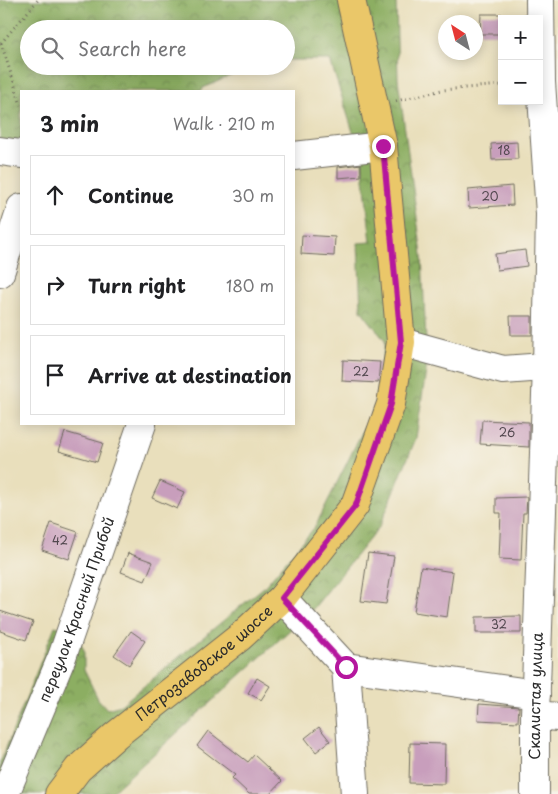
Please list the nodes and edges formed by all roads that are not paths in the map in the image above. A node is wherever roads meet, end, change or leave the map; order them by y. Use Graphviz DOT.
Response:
graph roads {
  1 [pos="351,0"];
  2 [pos="540,0"];
  3 [pos="383,146"];
  4 [pos="0,151"];
  5 [pos="20,154"];
  6 [pos="295,156"];
  7 [pos="20,211"];
  8 [pos="0,273"];
  9 [pos="401,342"];
  10 [pos="553,366"];
  11 [pos="142,425"];
  12 [pos="282,598"];
  13 [pos="346,667"];
  14 [pos="543,708"];
  15 [pos="5,794"];
  16 [pos="59,794"];
  17 [pos="355,794"];
  18 [pos="535,794"];
  1 -- 3 [label="main road, Петрозаводское шоссе"];
  2 -- 10 [label="street, Скалистая улица"];
  3 -- 6 [label="street"];
  3 -- 9 [label="main road, Петрозаводское шоссе"];
  4 -- 5 [label="street"];
  7 -- 8 [label="street"];
  9 -- 10 [label="street"];
  9 -- 12 [label="main road, Петрозаводское шоссе"];
  10 -- 14 [label="street, Скалистая улица"];
  11 -- 15 [label="street, переулок Красный Прибой"];
  12 -- 13 [label="street"];
  12 -- 16 [label="main road, Петрозаводское шоссе"];
  13 -- 14 [label="street"];
  13 -- 17 [label="street"];
  14 -- 18 [label="street, Скалистая улица"];
}
